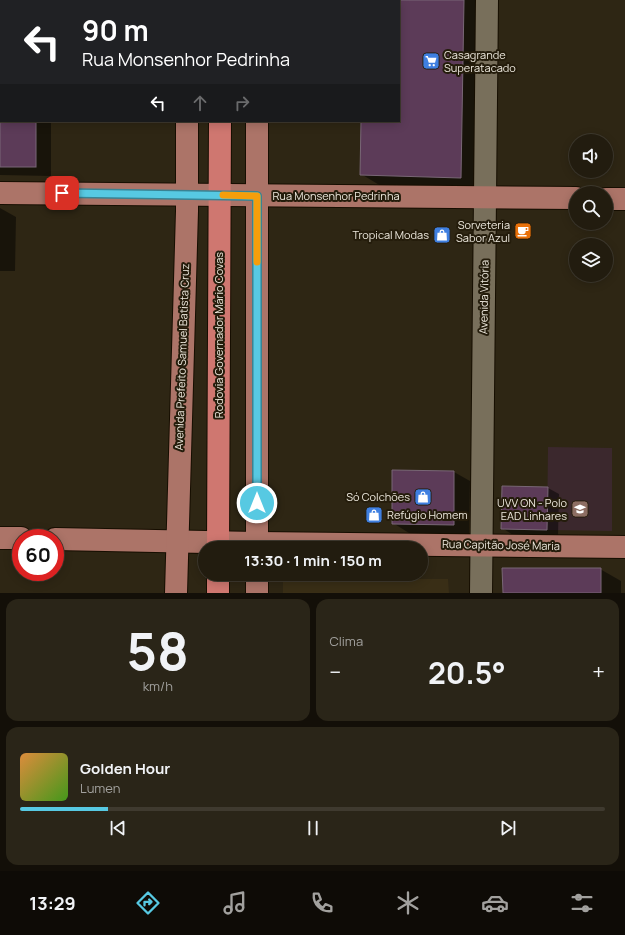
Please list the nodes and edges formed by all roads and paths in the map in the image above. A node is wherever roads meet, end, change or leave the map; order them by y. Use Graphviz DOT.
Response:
graph roads {
  1 [pos="487,0"];
  2 [pos="187,122"];
  3 [pos="220,122"];
  4 [pos="257,122"];
  5 [pos="0,193"];
  6 [pos="187,194"];
  7 [pos="220,195"];
  8 [pos="257,196"];
  9 [pos="485,198"];
  10 [pos="569,198"];
  11 [pos="613,199"];
  12 [pos="625,199"];
  13 [pos="0,538"];
  14 [pos="12,538"];
  15 [pos="64,539"];
  16 [pos="218,541"];
  17 [pos="257,541"];
  18 [pos="177,542"];
  19 [pos="198,544"];
  20 [pos="428,545"];
  21 [pos="481,545"];
  22 [pos="625,547"];
  23 [pos="218,581"];
  24 [pos="257,581"];
  25 [pos="176,593"];
  26 [pos="218,593"];
  27 [pos="257,593"];
  28 [pos="480,593"];
  1 -- 9 [label="street, Avenida Vitória"];
  2 -- 6 [label="main road, Avenida Prefeito Samuel Batista Cruz"];
  3 -- 7 [label="highway, Rodovia Governador Mário Covas"];
  4 -- 8 [label="main road"];
  5 -- 6 [label="main road, Rua Monsenhor Pedrinha"];
  6 -- 7 [label="main road, Rua Monsenhor Pedrinha"];
  6 -- 18 [label="main road, Avenida Prefeito Samuel Batista Cruz"];
  7 -- 8 [label="main road, Rua Monsenhor Pedrinha"];
  7 -- 16 [label="highway, Rodovia Governador Mário Covas"];
  8 -- 9 [label="main road, Rua Monsenhor Pedrinha"];
  8 -- 17 [label="main road"];
  9 -- 10 [label="main road, Rua Monsenhor Pedrinha"];
  9 -- 21 [label="street, Avenida Vitória"];
  11 -- 12 [label="main road"];
  13 -- 14 [label="main road"];
  15 -- 18 [label="main road"];
  18 -- 19 [label="main road, Rua Capitão José Maria"];
  18 -- 25 [label="main road, Avenida Prefeito Samuel Batista Cruz"];
  20 -- 21 [label="main road, Rua Capitão José Maria"];
  21 -- 22 [label="main road, Rua Capitão José Maria"];
  21 -- 28 [label="street, Avenida Vitória"];
  23 -- 26 [label="highway"];
  24 -- 27 [label="main road"];
}
